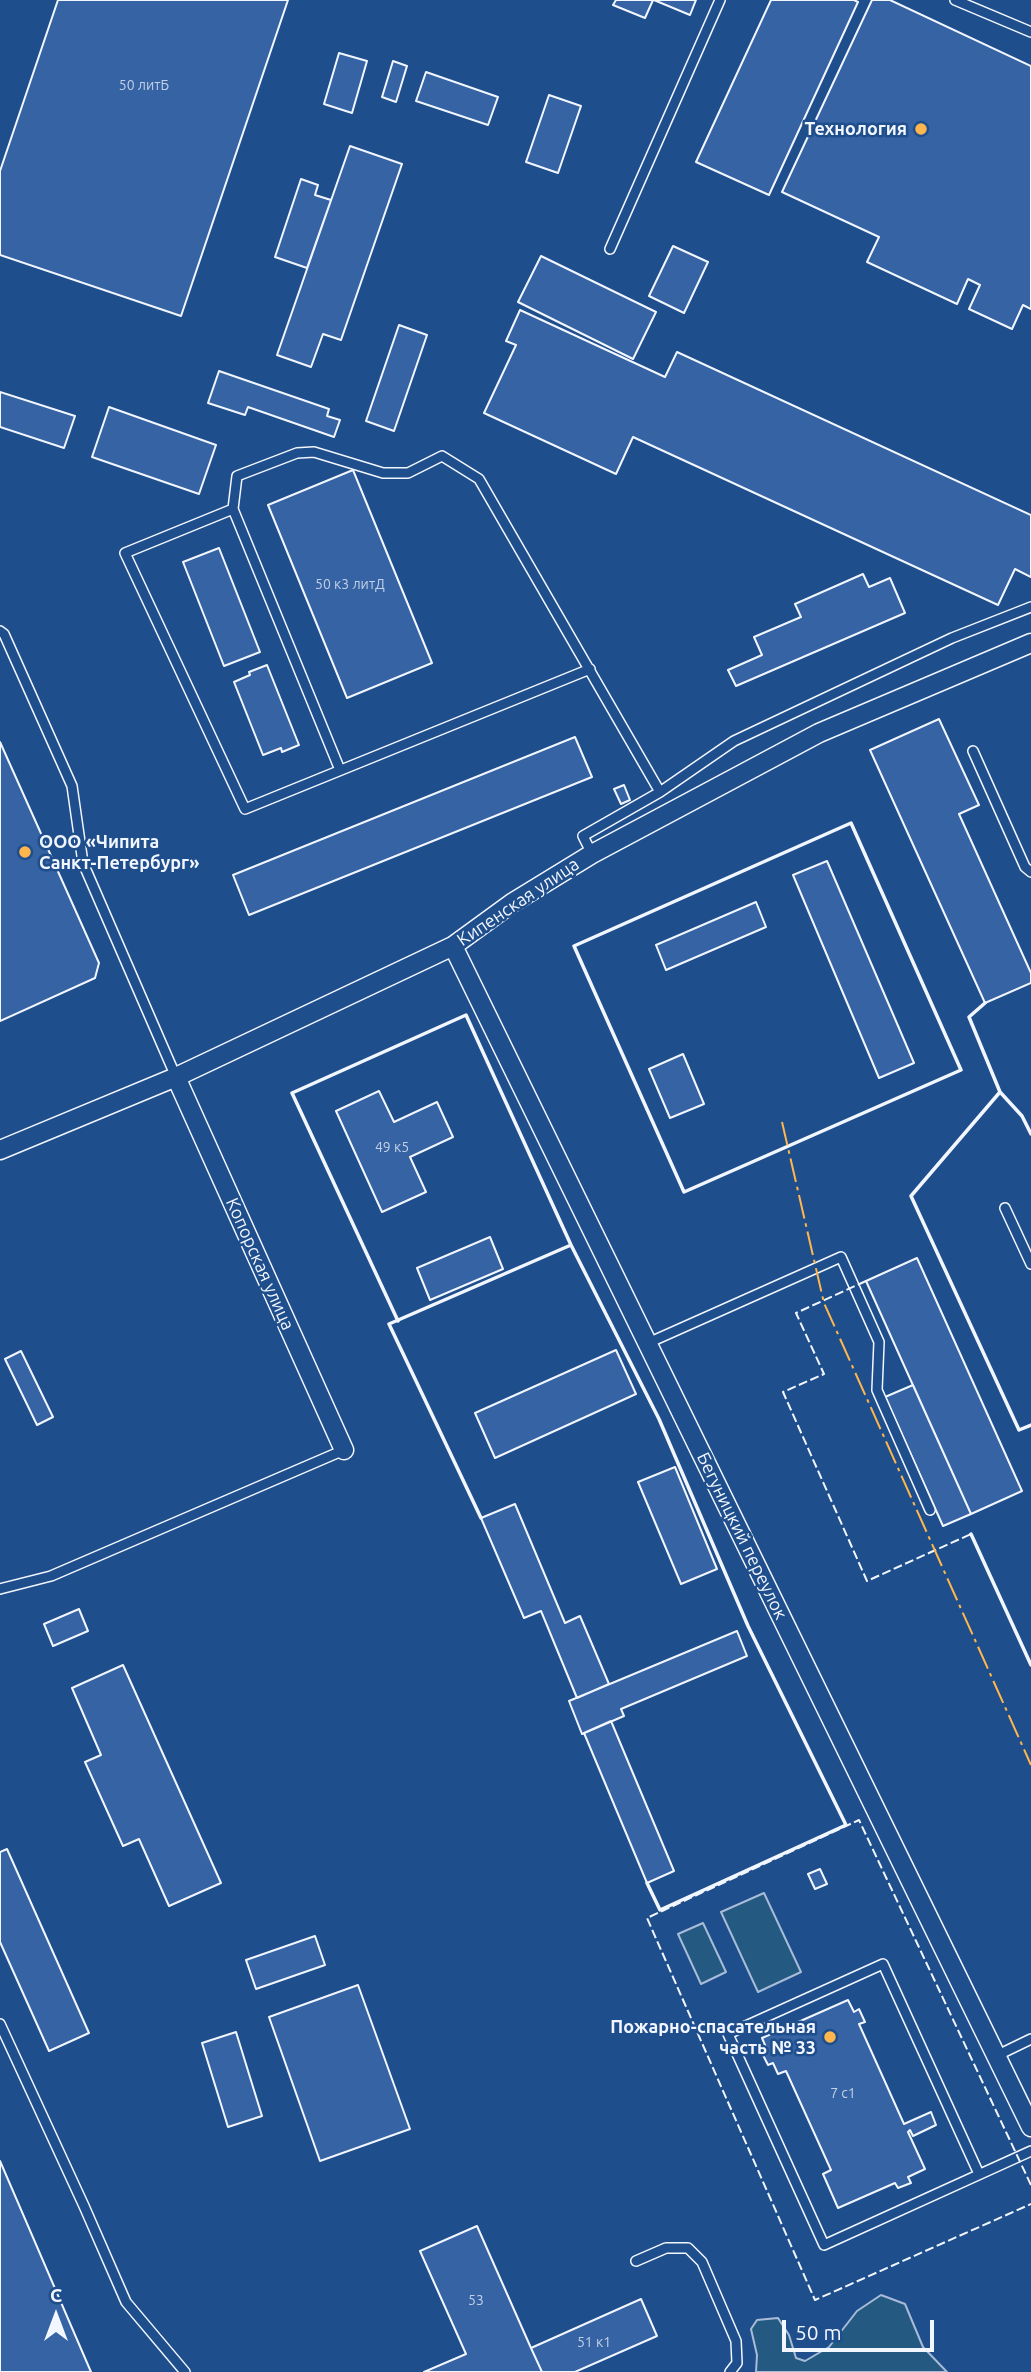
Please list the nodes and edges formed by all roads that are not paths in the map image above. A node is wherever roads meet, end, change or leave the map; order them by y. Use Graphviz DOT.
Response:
graph roads {
  1 [pos="720,0"];
  2 [pos="955,0"];
  3 [pos="1031,32"];
  4 [pos="610,248"];
  5 [pos="233,509"];
  6 [pos="1031,607"];
  7 [pos="0,631"];
  8 [pos="1031,643"];
  9 [pos="590,668"];
  10 [pos="973,751"];
  11 [pos="340,770"];
  12 [pos="660,792"];
  13 [pos="592,854"];
  14 [pos="1031,872"];
  15 [pos="453,946"];
  16 [pos="176,1077"];
  17 [pos="0,1150"];
  18 [pos="1005,1208"];
  19 [pos="1031,1264"];
  20 [pos="648,1343"];
  21 [pos="344,1450"];
  22 [pos="930,1510"];
  23 [pos="0,1589"];
  24 [pos="0,2024"];
  25 [pos="1031,2039"];
  26 [pos="998,2055"];
  27 [pos="1031,2127"];
  28 [pos="1031,2151"];
  29 [pos="979,2174"];
  30 [pos="636,2261"];
  31 [pos="185,2372"];
  32 [pos="730,2372"];
  1 -- 4 [label="lane"];
  2 -- 3 [label="lane"];
  5 -- 9 [label="lane"];
  5 -- 11 [label="lane"];
  5 -- 11 [label="lane"];
  6 -- 12 [label="lane"];
  7 -- 16 [label="lane"];
  8 -- 13 [label="street, Кипенская улица"];
  9 -- 11 [label="lane"];
  9 -- 12 [label="lane"];
  10 -- 14 [label="lane"];
  12 -- 13 [label="lane"];
  13 -- 15 [label="street, Кипенская улица"];
  15 -- 16 [label="street, Кипенская улица"];
  15 -- 20 [label="street, Бегуницкий переулок"];
  16 -- 17 [label="street, Кипенская улица"];
  16 -- 21 [label="street, Копорская улица"];
  18 -- 19 [label="lane"];
  20 -- 22 [label="lane"];
  20 -- 26 [label="street, Бегуницкий переулок"];
  21 -- 23 [label="lane"];
  24 -- 31 [label="lane"];
  25 -- 26 [label="lane"];
  26 -- 27 [label="street, Бегуницкий переулок"];
  28 -- 29 [label="lane"];
  29 -- 29 [label="lane"];
  30 -- 32 [label="lane"];
}
